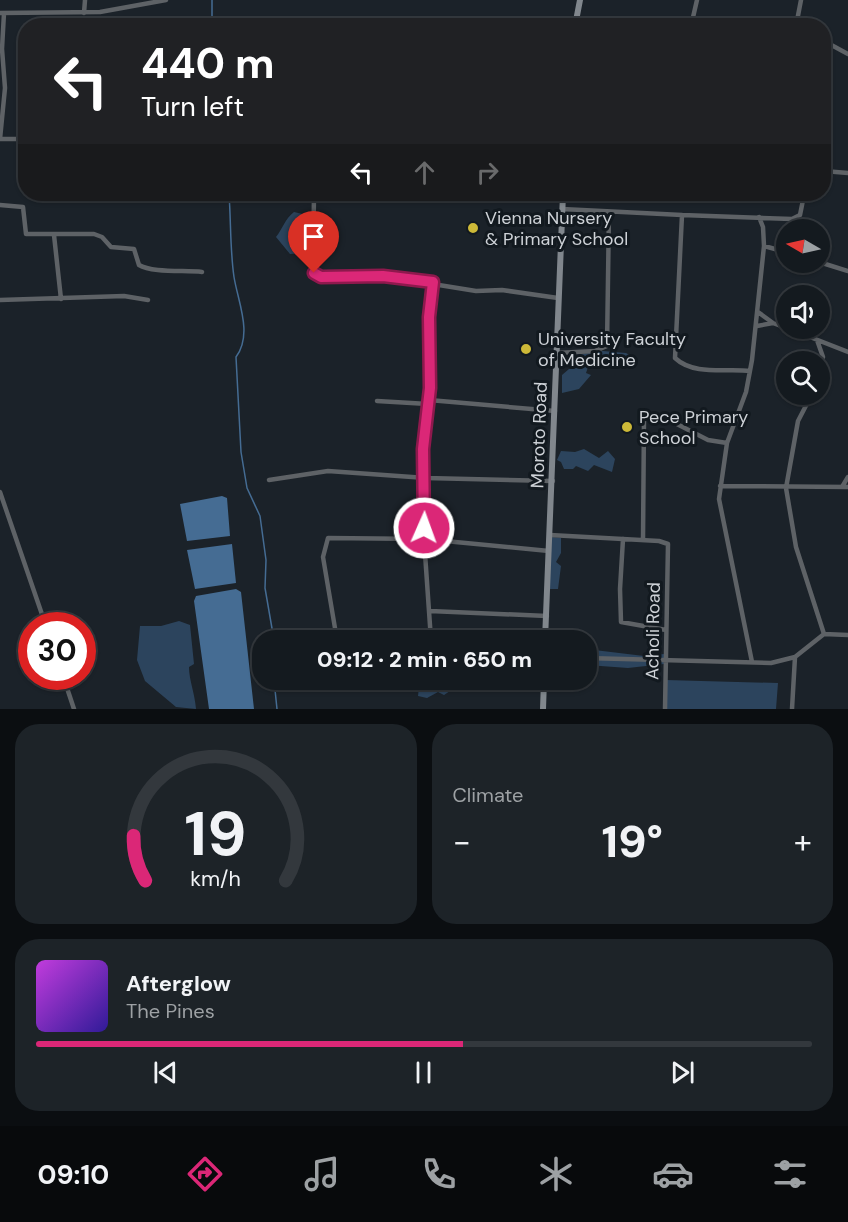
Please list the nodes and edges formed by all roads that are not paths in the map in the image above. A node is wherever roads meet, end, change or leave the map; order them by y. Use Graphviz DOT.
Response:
graph roads {
  1 [pos="85,0"];
  2 [pos="166,0"];
  3 [pos="580,0"];
  4 [pos="698,0"];
  5 [pos="801,0"];
  6 [pos="150,1"];
  7 [pos="2,13"];
  8 [pos="84,13"];
  9 [pos="577,18"];
  10 [pos="693,18"];
  11 [pos="798,18"];
  12 [pos="831,45"];
  13 [pos="848,54"];
  14 [pos="0,139"];
  15 [pos="18,139"];
  16 [pos="831,171"];
  17 [pos="848,172"];
  18 [pos="314,201"];
  19 [pos="563,201"];
  20 [pos="803,201"];
  21 [pos="0,205"];
  22 [pos="562,209"];
  23 [pos="609,212"];
  24 [pos="682,214"];
  25 [pos="759,217"];
  26 [pos="54,235"];
  27 [pos="764,246"];
  28 [pos="776,249"];
  29 [pos="830,265"];
  30 [pos="848,271"];
  31 [pos="202,272"];
  32 [pos="433,282"];
  33 [pos="61,298"];
  34 [pos="558,298"];
  35 [pos="0,300"];
  36 [pos="148,300"];
  37 [pos="758,312"];
  38 [pos="773,323"];
  39 [pos="776,324"];
  40 [pos="757,326"];
  41 [pos="817,340"];
  42 [pos="821,351"];
  43 [pos="848,352"];
  44 [pos="557,353"];
  45 [pos="750,371"];
  46 [pos="377,401"];
  47 [pos="429,402"];
  48 [pos="806,405"];
  49 [pos="555,411"];
  50 [pos="727,443"];
  51 [pos="848,477"];
  52 [pos="424,478"];
  53 [pos="269,480"];
  54 [pos="553,481"];
  55 [pos="720,486"];
  56 [pos="845,487"];
  57 [pos="786,488"];
  58 [pos="0,492"];
  59 [pos="550,535"];
  60 [pos="424,538"];
  61 [pos="623,539"];
  62 [pos="643,540"];
  63 [pos="549,551"];
  64 [pos="430,610"];
  65 [pos="41,612"];
  66 [pos="547,616"];
  67 [pos="335,630"];
  68 [pos="431,630"];
  69 [pos="546,630"];
  70 [pos="666,630"];
  71 [pos="824,634"];
  72 [pos="848,635"];
  73 [pos="795,657"];
  74 [pos="597,658"];
  75 [pos="665,662"];
  76 [pos="752,662"];
  77 [pos="68,690"];
  78 [pos="544,690"];
  79 [pos="74,709"];
  80 [pos="543,709"];
  81 [pos="665,709"];
  82 [pos="792,709"];
  1 -- 8 [label="street"];
  2 -- 6 [label="street"];
  3 -- 9 [label="main road"];
  4 -- 10 [label="street"];
  5 -- 11 [label="street"];
  6 -- 8 [label="street"];
  7 -- 8 [label="street"];
  7 -- 14 [label="street"];
  12 -- 13 [label="street"];
  14 -- 15 [label="street"];
  16 -- 17 [label="street"];
  18 -- 32 [label="street"];
  19 -- 22 [label="main road, Moroto Road"];
  20 -- 25 [label="street"];
  21 -- 26 [label="street"];
  22 -- 23 [label="street"];
  22 -- 34 [label="main road, Moroto Road"];
  23 -- 24 [label="street"];
  23 -- 44 [label="street"];
  24 -- 25 [label="street"];
  24 -- 45 [label="street"];
  25 -- 27 [label="street"];
  26 -- 31 [label="street"];
  26 -- 33 [label="street"];
  27 -- 28 [label="street"];
  27 -- 37 [label="street"];
  29 -- 30 [label="street"];
  32 -- 34 [label="street"];
  32 -- 47 [label="street"];
  33 -- 35 [label="street"];
  33 -- 36 [label="street"];
  34 -- 44 [label="main road, Moroto Road"];
  37 -- 38 [label="street"];
  37 -- 40 [label="street"];
  38 -- 39 [label="street"];
  38 -- 40 [label="street"];
  40 -- 45 [label="street"];
  41 -- 42 [label="street"];
  41 -- 43 [label="street"];
  44 -- 49 [label="main road, Moroto Road"];
  45 -- 50 [label="street"];
  46 -- 47 [label="street"];
  47 -- 49 [label="street"];
  47 -- 52 [label="street"];
  48 -- 57 [label="street"];
  49 -- 54 [label="main road, Moroto Road"];
  50 -- 55 [label="street"];
  50 -- 62 [label="street"];
  51 -- 56 [label="street"];
  52 -- 53 [label="street"];
  52 -- 54 [label="street"];
  52 -- 60 [label="street"];
  54 -- 59 [label="main road, Moroto Road"];
  55 -- 57 [label="street"];
  55 -- 76 [label="street"];
  56 -- 57 [label="street"];
  57 -- 71 [label="street"];
  58 -- 65 [label="street"];
  59 -- 61 [label="street"];
  59 -- 63 [label="main road, Moroto Road"];
  60 -- 63 [label="street"];
  60 -- 64 [label="street"];
  60 -- 67 [label="street"];
  61 -- 62 [label="street"];
  61 -- 70 [label="street"];
  62 -- 70 [label="street, Acholi Road"];
  63 -- 66 [label="main road, Moroto Road"];
  64 -- 66 [label="street"];
  64 -- 68 [label="street"];
  66 -- 69 [label="main road, Moroto Road"];
  70 -- 75 [label="street, Acholi Road"];
  71 -- 72 [label="street"];
  71 -- 73 [label="street"];
  73 -- 76 [label="street"];
  73 -- 82 [label="street"];
  74 -- 75 [label="street"];
  75 -- 76 [label="street"];
  75 -- 81 [label="street, Acholi Road"];
  77 -- 79 [label="street"];
  78 -- 80 [label="main road"];
}
